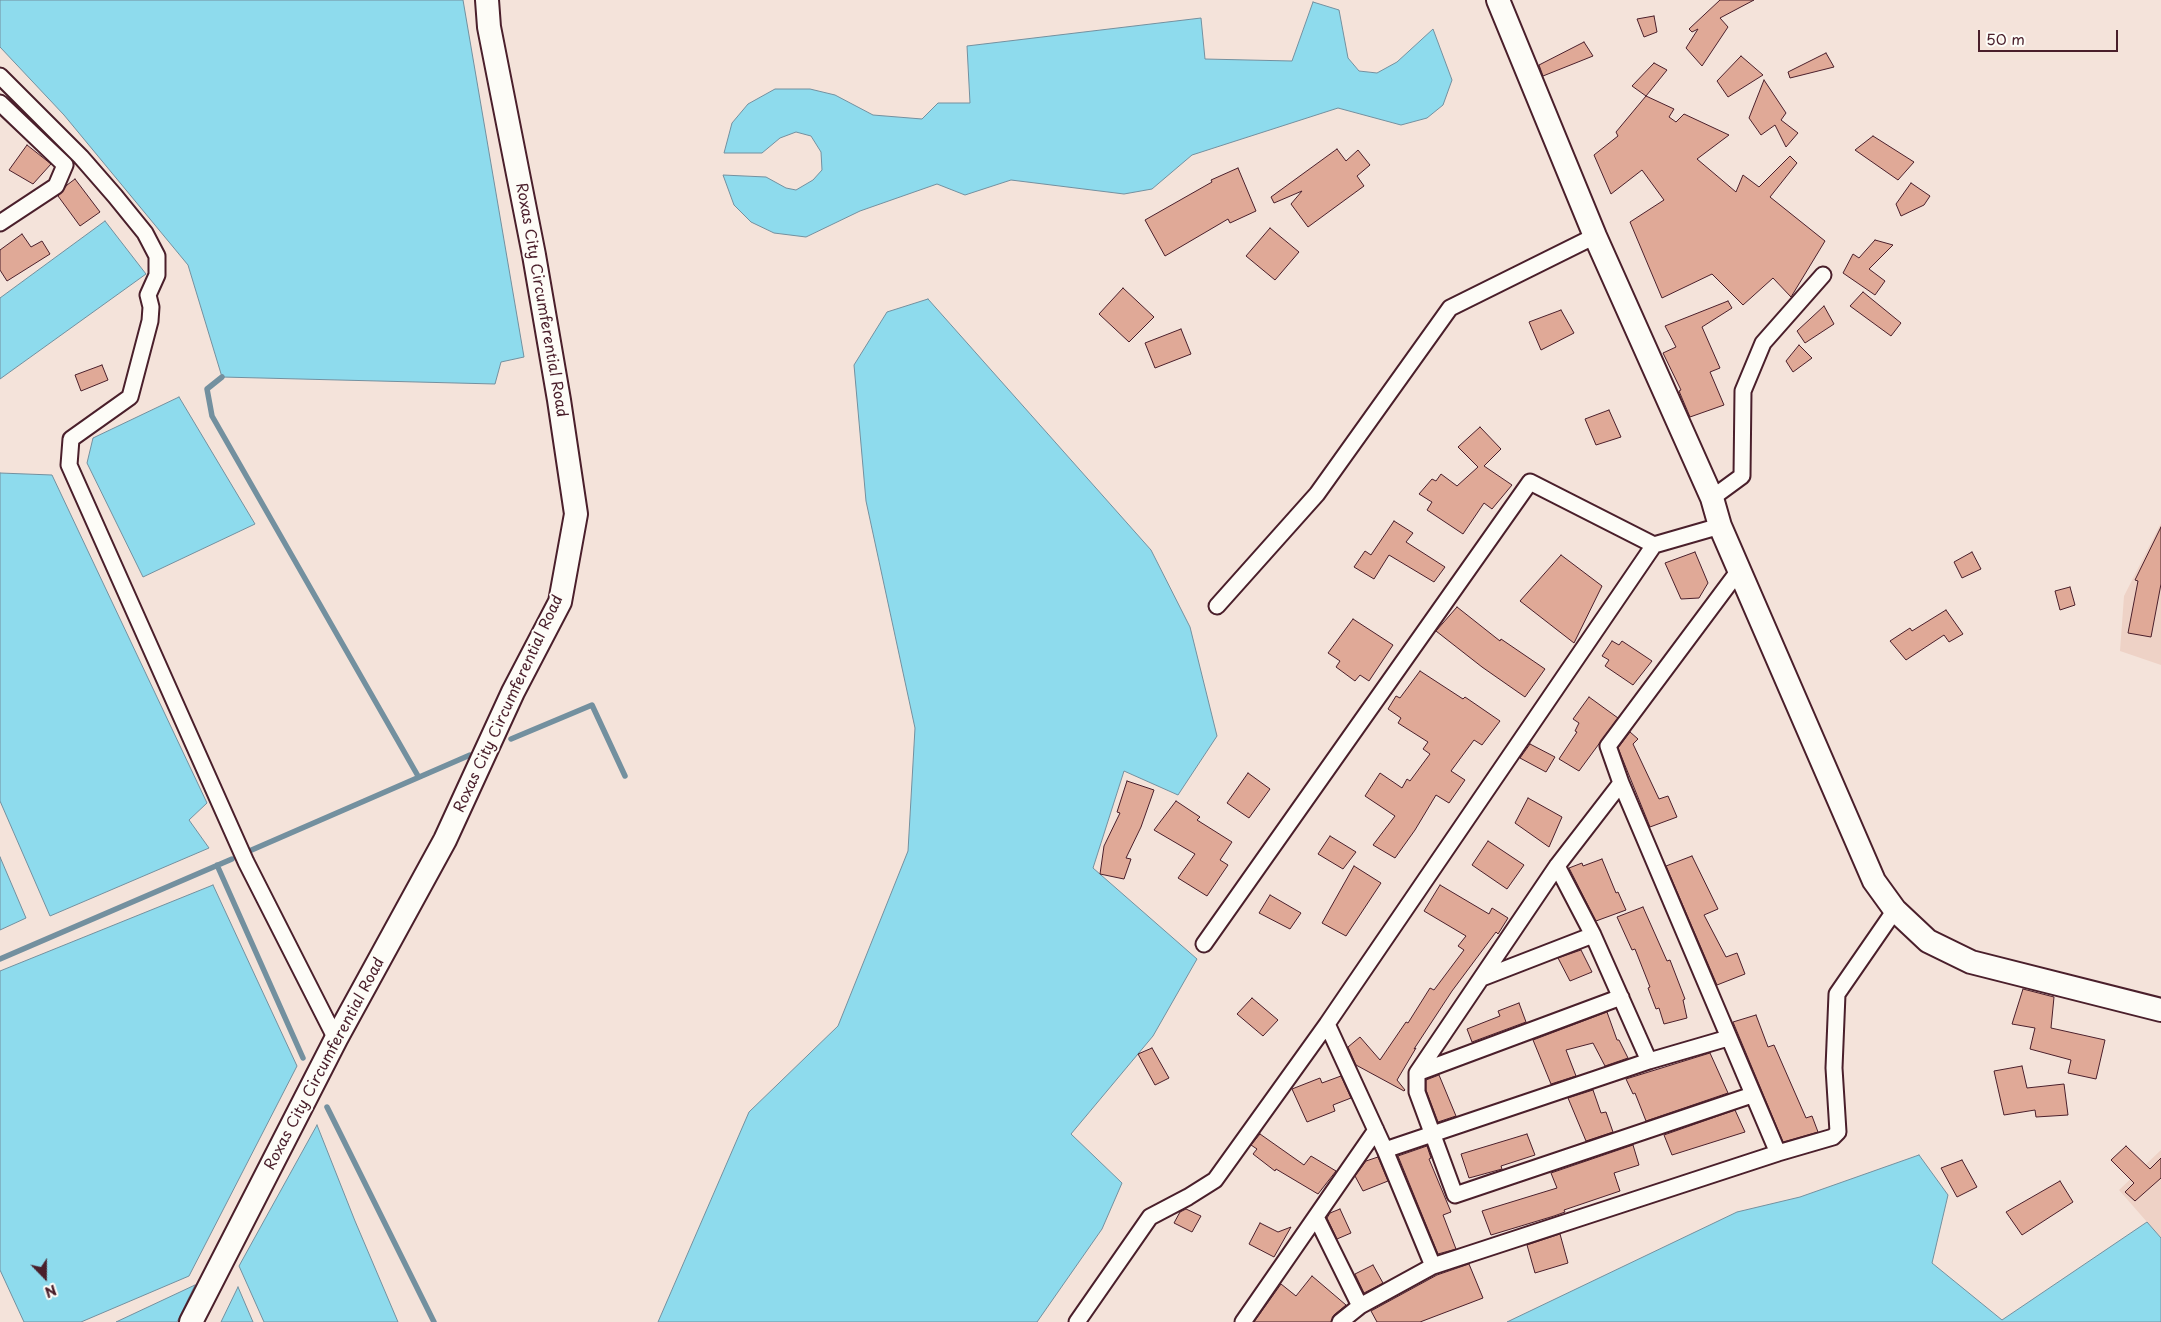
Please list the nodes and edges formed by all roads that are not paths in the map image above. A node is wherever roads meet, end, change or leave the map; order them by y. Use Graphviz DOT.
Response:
graph roads {
  1 [pos="487,0"];
  2 [pos="1498,0"];
  3 [pos="0,76"];
  4 [pos="0,103"];
  5 [pos="0,223"];
  6 [pos="1596,236"];
  7 [pos="1823,275"];
  8 [pos="1712,498"];
  9 [pos="1720,526"];
  10 [pos="1654,545"];
  11 [pos="1740,569"];
  12 [pos="1216,606"];
  13 [pos="1621,784"];
  14 [pos="1557,866"];
  15 [pos="1895,910"];
  16 [pos="1593,935"];
  17 [pos="1204,944"];
  18 [pos="1482,978"];
  19 [pos="1621,997"];
  20 [pos="2161,1010"];
  21 [pos="1328,1024"];
  22 [pos="1728,1038"];
  23 [pos="336,1039"];
  24 [pos="1648,1060"];
  25 [pos="1417,1073"];
  26 [pos="1752,1095"];
  27 [pos="1376,1130"];
  28 [pos="1432,1132"];
  29 [pos="1385,1150"];
  30 [pos="1778,1153"];
  31 [pos="1316,1217"];
  32 [pos="1433,1266"];
  33 [pos="1360,1306"];
  34 [pos="191,1322"];
  35 [pos="1077,1322"];
  36 [pos="1243,1322"];
  37 [pos="1340,1322"];
  1 -- 23 [label="main road, Roxas City Circumferential Road"];
  2 -- 6 [label="main road"];
  3 -- 23 [label="street"];
  4 -- 5 [label="street"];
  6 -- 8 [label="main road"];
  6 -- 12 [label="street"];
  7 -- 8 [label="street"];
  8 -- 9 [label="main road"];
  9 -- 10 [label="street"];
  9 -- 11 [label="main road"];
  10 -- 17 [label="street"];
  10 -- 21 [label="street"];
  11 -- 13 [label="street"];
  11 -- 15 [label="main road"];
  13 -- 14 [label="street"];
  13 -- 22 [label="street"];
  14 -- 16 [label="street"];
  14 -- 18 [label="street"];
  15 -- 20 [label="main road"];
  15 -- 30 [label="street"];
  16 -- 18 [label="street"];
  16 -- 19 [label="street"];
  18 -- 25 [label="street"];
  19 -- 24 [label="street"];
  19 -- 25 [label="street"];
  21 -- 27 [label="street"];
  21 -- 35 [label="street"];
  22 -- 24 [label="street"];
  22 -- 26 [label="street"];
  23 -- 34 [label="main road, Roxas City Circumferential Road"];
  24 -- 28 [label="street"];
  25 -- 28 [label="street"];
  26 -- 28 [label="street"];
  26 -- 30 [label="street"];
  27 -- 29 [label="street"];
  27 -- 31 [label="street"];
  28 -- 29 [label="street"];
  29 -- 32 [label="street"];
  30 -- 32 [label="street"];
  31 -- 33 [label="street"];
  31 -- 36 [label="street"];
  32 -- 33 [label="street"];
  33 -- 37 [label="street"];
}
